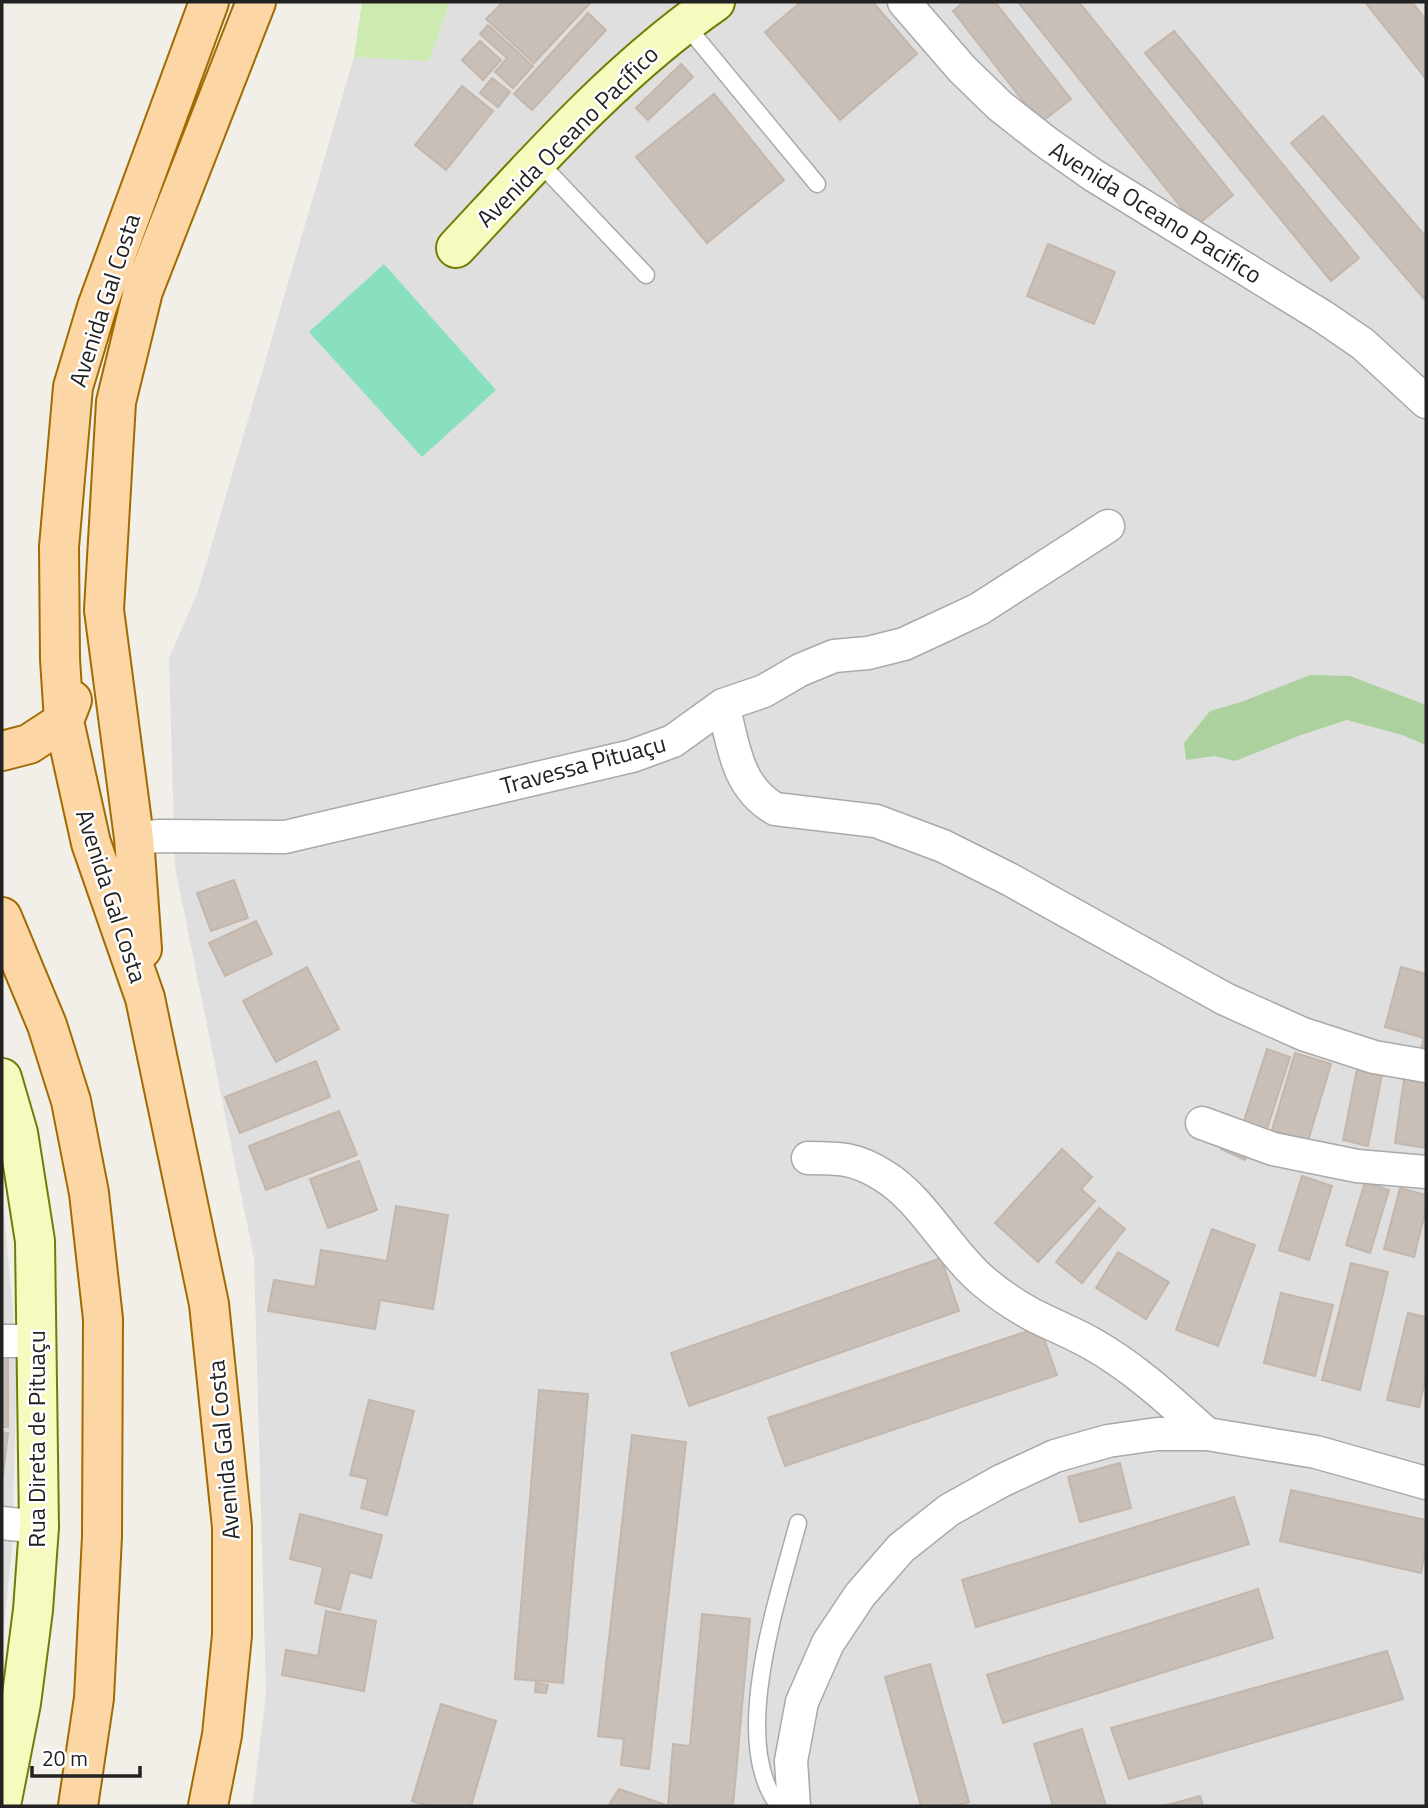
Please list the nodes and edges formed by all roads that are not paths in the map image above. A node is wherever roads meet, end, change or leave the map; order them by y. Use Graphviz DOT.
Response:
graph roads {
  1 [pos="256,2"];
  2 [pos="715,2"];
  3 [pos="904,2"];
  4 [pos="197,8"];
  5 [pos="684,23"];
  6 [pos="214,111"];
  7 [pos="538,161"];
  8 [pos="817,184"];
  9 [pos="456,248"];
  10 [pos="646,275"];
  11 [pos="1426,402"];
  12 [pos="1108,526"];
  13 [pos="104,610"];
  14 [pos="723,705"];
  15 [pos="64,721"];
  16 [pos="2,751"];
  17 [pos="134,838"];
  18 [pos="2,918"];
  19 [pos="145,998"];
  20 [pos="1426,1066"];
  21 [pos="2,1078"];
  22 [pos="1202,1123"];
  23 [pos="10,1135"];
  24 [pos="808,1158"];
  25 [pos="1426,1172"];
  26 [pos="19,1341"];
  27 [pos="1208,1434"];
  28 [pos="1426,1483"];
  29 [pos="2,1523"];
  30 [pos="798,1524"];
  31 [pos="39,1527"];
  32 [pos="12,1699"];
  33 [pos="2,1800"];
  34 [pos="78,1806"];
  35 [pos="208,1806"];
  36 [pos="779,1806"];
  37 [pos="793,1806"];
  1 -- 6 [label="main road"];
  2 -- 5 [label="street, Avenida Oceano Pacífico"];
  3 -- 11 [label="street, Avenida Oceano Pacifico"];
  4 -- 6 [label="main road"];
  4 -- 15 [label="main road, Avenida Gal Costa"];
  5 -- 7 [label="street, Avenida Oceano Pacífico"];
  5 -- 8 [label="lane"];
  6 -- 13 [label="main road"];
  7 -- 9 [label="street, Avenida Oceano Pacífico"];
  7 -- 10 [label="lane"];
  12 -- 14 [label="street, Travessa Pituaçu"];
  13 -- 15 [label="main road"];
  13 -- 17 [label="main road"];
  14 -- 17 [label="street, Travessa Pituaçu"];
  14 -- 20 [label="street"];
  15 -- 16 [label="main road"];
  15 -- 19 [label="main road, Avenida Gal Costa"];
  17 -- 19 [label="main road"];
  18 -- 34 [label="main road"];
  19 -- 35 [label="main road, Avenida Gal Costa"];
  21 -- 23 [label="street, Rua Direta de Pituaçu"];
  22 -- 25 [label="street"];
  23 -- 26 [label="street, Rua Direta de Pituaçu"];
  24 -- 27 [label="street"];
  26 -- 31 [label="street, Rua Direta de Pituaçu"];
  27 -- 28 [label="street"];
  27 -- 37 [label="street"];
  29 -- 31 [label="street"];
  30 -- 36 [label="lane"];
  31 -- 32 [label="street, Rua Direta de Pituaçu"];
  32 -- 33 [label="street, Rua Direta de Pituaçu"];
}
